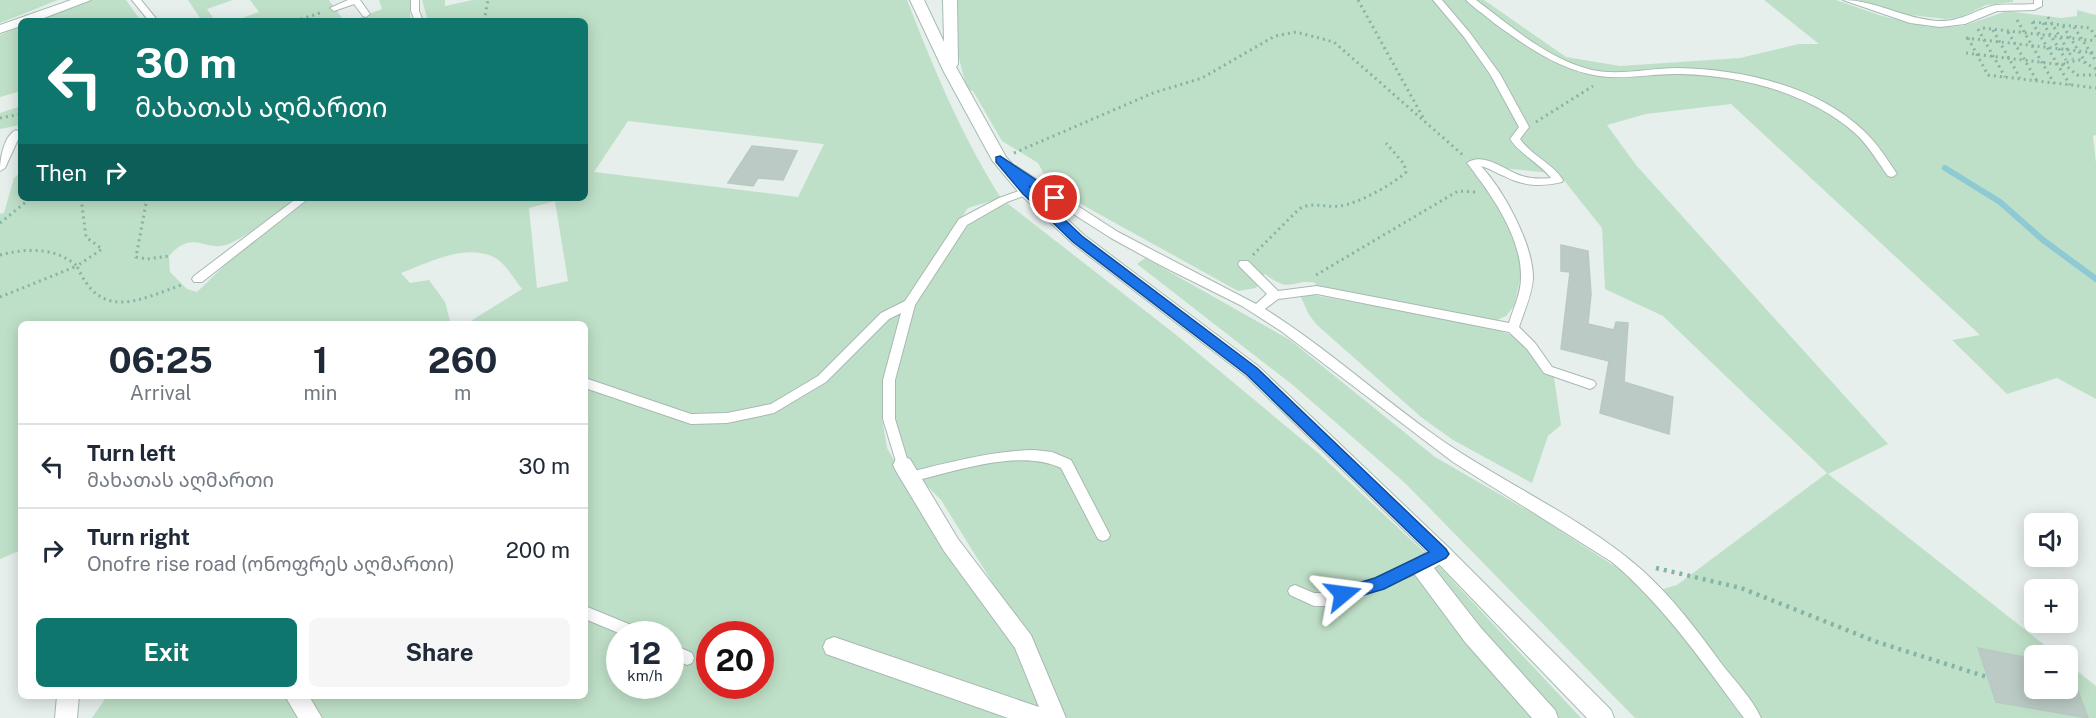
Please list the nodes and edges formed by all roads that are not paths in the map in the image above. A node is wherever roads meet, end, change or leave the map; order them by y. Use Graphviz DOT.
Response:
graph roads {
  1 [pos="84,0"];
  2 [pos="136,0"];
  3 [pos="355,0"];
  4 [pos="414,0"];
  5 [pos="917,0"];
  6 [pos="950,0"];
  7 [pos="1437,0"];
  8 [pos="1470,0"];
  9 [pos="1847,0"];
  10 [pos="2038,0"];
  11 [pos="334,8"];
  12 [pos="366,14"];
  13 [pos="34,18"];
  14 [pos="151,18"];
  15 [pos="418,18"];
  16 [pos="18,24"];
  17 [pos="0,30"];
  18 [pos="951,72"];
  19 [pos="17,136"];
  20 [pos="1000,160"];
  21 [pos="0,168"];
  22 [pos="1892,174"];
  23 [pos="1027,191"];
  24 [pos="300,201"];
  25 [pos="1244,264"];
  26 [pos="198,279"];
  27 [pos="1275,295"];
  28 [pos="909,304"];
  29 [pos="1258,310"];
  30 [pos="1513,328"];
  31 [pos="588,384"];
  32 [pos="1590,384"];
  33 [pos="906,471"];
  34 [pos="1103,535"];
  35 [pos="1441,554"];
  36 [pos="1420,566"];
  37 [pos="1295,591"];
  38 [pos="588,613"];
  39 [pos="606,621"];
  40 [pos="834,647"];
  41 [pos="684,657"];
  42 [pos="687,658"];
  43 [pos="69,699"];
  44 [pos="66,718"];
  45 [pos="1039,718"];
  46 [pos="1055,718"];
  47 [pos="1547,718"];
  48 [pos="1603,718"];
  49 [pos="1753,718"];
  1 -- 13 [label="main road"];
  2 -- 14 [label="lane"];
  3 -- 11 [label="lane"];
  3 -- 12 [label="lane"];
  4 -- 15 [label="lane"];
  5 -- 18 [label="main road"];
  6 -- 18 [label="main road"];
  7 -- 30 [label="lane"];
  8 -- 22 [label="lane"];
  9 -- 10 [label="lane"];
  16 -- 17 [label="main road"];
  18 -- 20 [label="main road"];
  19 -- 21 [label="lane"];
  20 -- 23 [label="main road"];
  20 -- 29 [label="lane"];
  23 -- 28 [label="lane"];
  23 -- 35 [label="main road"];
  24 -- 26 [label="lane"];
  25 -- 27 [label="lane"];
  27 -- 29 [label="lane"];
  27 -- 30 [label="lane"];
  28 -- 31 [label="lane"];
  28 -- 33 [label="lane"];
  29 -- 49 [label="lane"];
  30 -- 32 [label="lane"];
  33 -- 34 [label="lane"];
  33 -- 46 [label="main road"];
  35 -- 36 [label="main road"];
  35 -- 48 [label="main road"];
  36 -- 37 [label="lane"];
  36 -- 47 [label="main road"];
  38 -- 39 [label="lane"];
  40 -- 45 [label="main road"];
  41 -- 42 [label="lane"];
  43 -- 44 [label="main road"];
}
